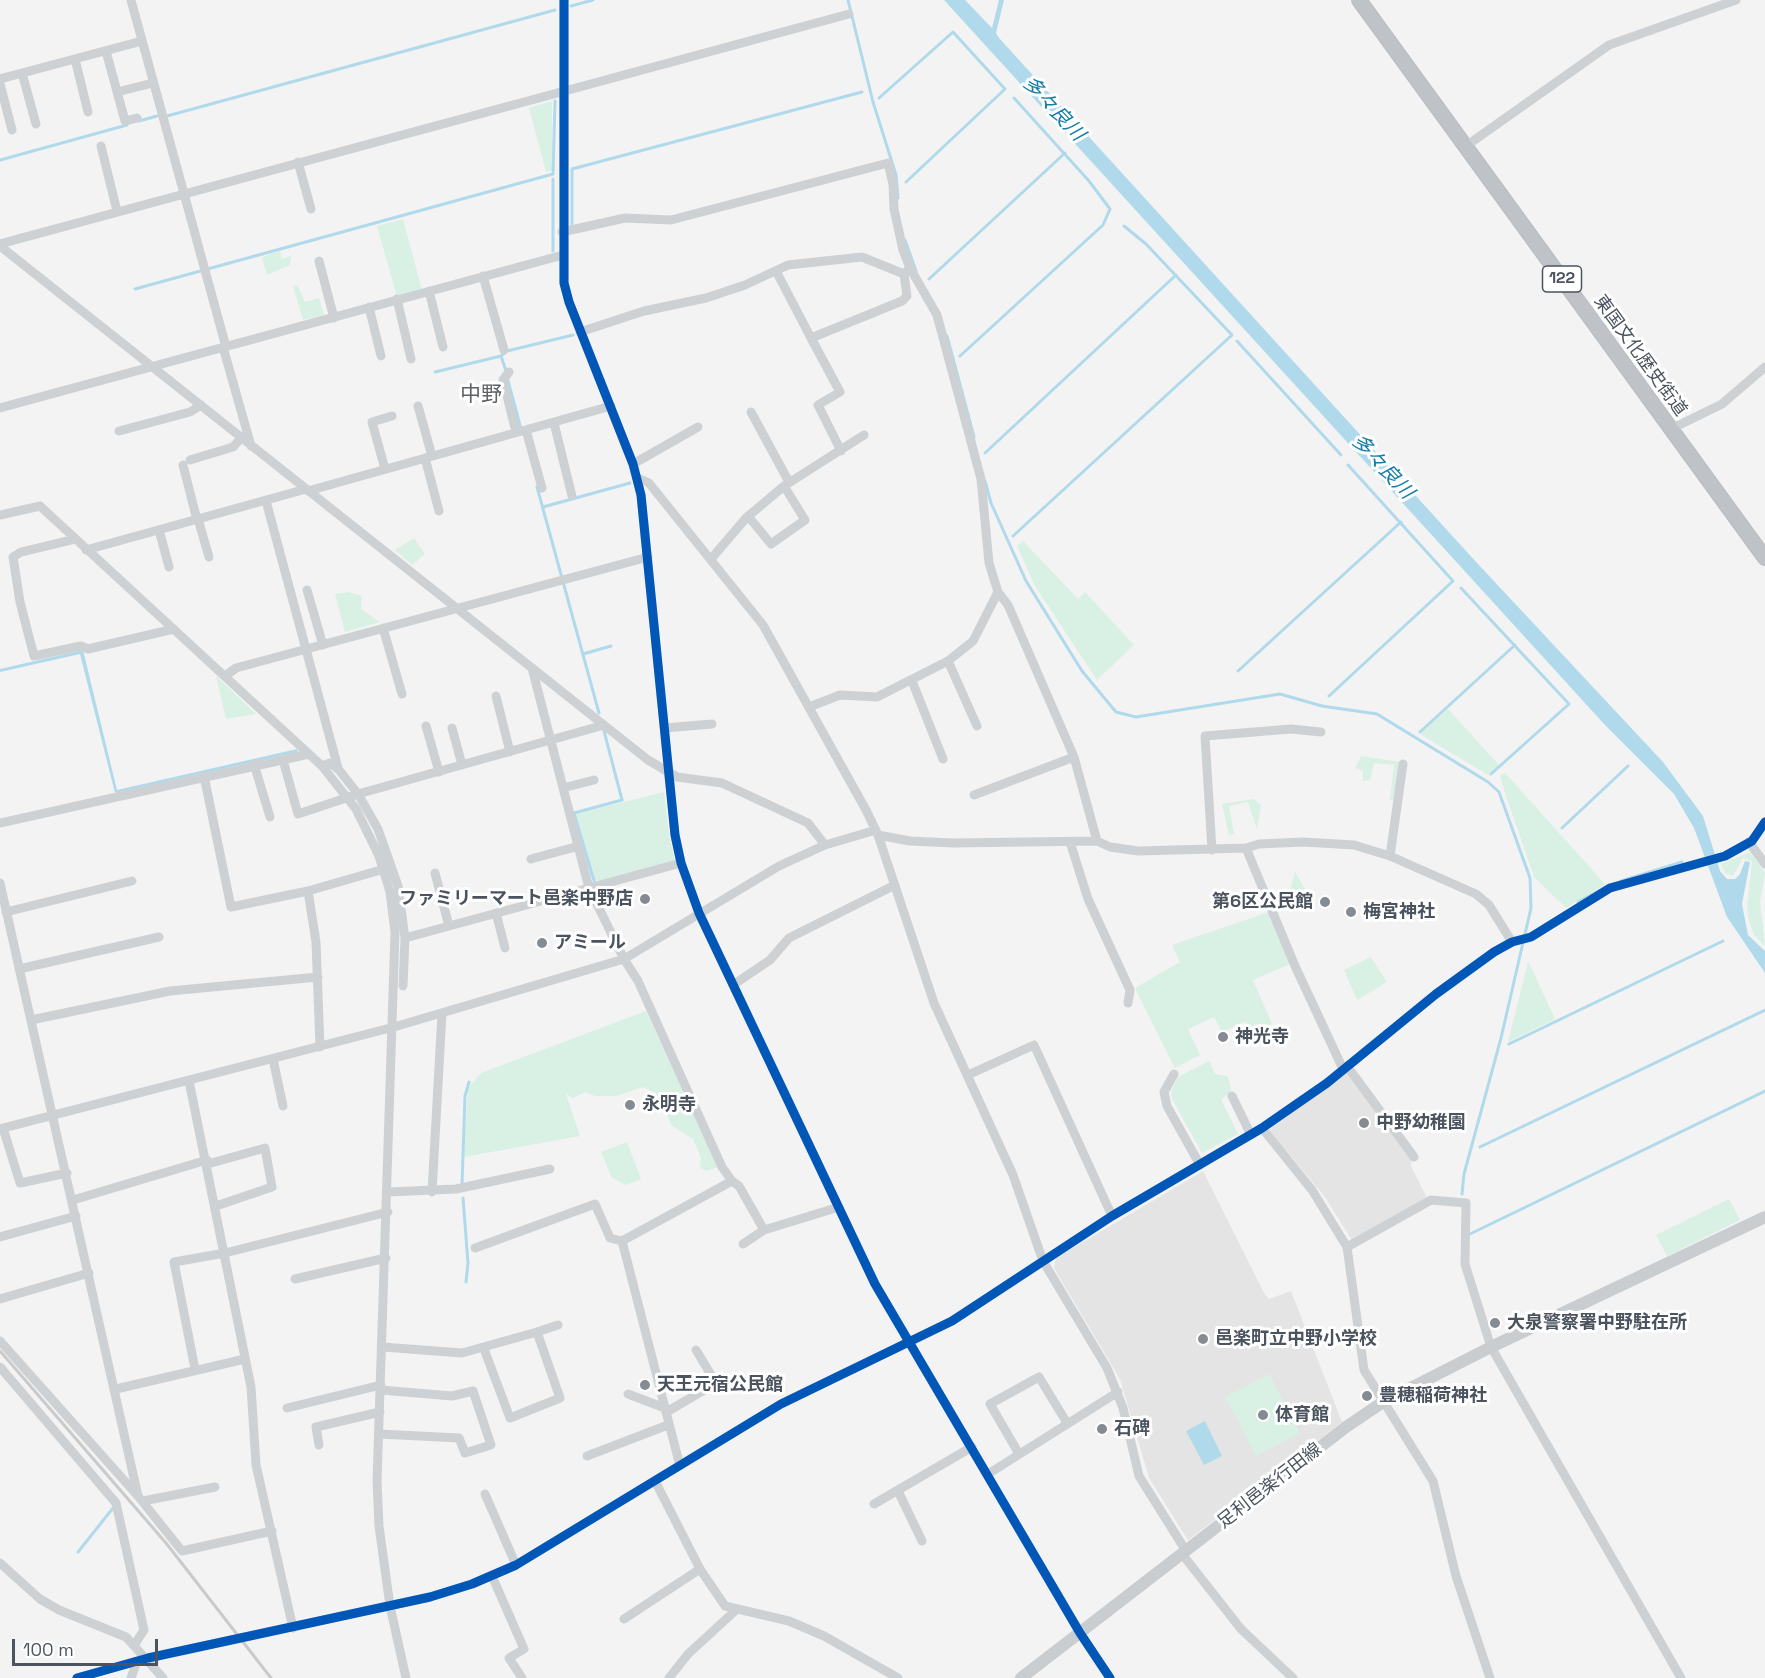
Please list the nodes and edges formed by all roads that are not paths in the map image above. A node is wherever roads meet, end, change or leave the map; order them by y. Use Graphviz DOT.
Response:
graph roads {
  1 [pos="130,0"];
  2 [pos="564,0"];
  3 [pos="1359,0"];
  4 [pos="1736,0"];
  5 [pos="849,14"];
  6 [pos="142,41"];
  7 [pos="106,51"];
  8 [pos="75,59"];
  9 [pos="22,73"];
  10 [pos="0,79"];
  11 [pos="153,83"];
  12 [pos="0,84"];
  13 [pos="563,90"];
  14 [pos="117,92"];
  15 [pos="88,112"];
  16 [pos="137,118"];
  17 [pos="36,124"];
  18 [pos="12,130"];
  19 [pos="101,146"];
  20 [pos="1466,146"];
  21 [pos="298,162"];
  22 [pos="184,193"];
  23 [pos="311,209"];
  24 [pos="117,211"];
  25 [pos="562,232"];
  26 [pos="0,245"];
  27 [pos="563,255"];
  28 [pos="319,261"];
  29 [pos="776,271"];
  30 [pos="907,271"];
  31 [pos="483,276"];
  32 [pos="429,291"];
  33 [pos="397,299"];
  34 [pos="369,308"];
  35 [pos="333,318"];
  36 [pos="580,332"];
  37 [pos="811,338"];
  38 [pos="224,347"];
  39 [pos="443,347"];
  40 [pos="504,350"];
  41 [pos="381,356"];
  42 [pos="411,359"];
  43 [pos="153,366"];
  44 [pos="1765,367"];
  45 [pos="509,372"];
  46 [pos="201,405"];
  47 [pos="418,406"];
  48 [pos="611,406"];
  49 [pos="0,408"];
  50 [pos="751,412"];
  51 [pos="392,416"];
  52 [pos="554,423"];
  53 [pos="698,427"];
  54 [pos="1671,429"];
  55 [pos="119,431"];
  56 [pos="521,431"];
  57 [pos="864,435"];
  58 [pos="241,438"];
  59 [pos="251,446"];
  60 [pos="842,451"];
  61 [pos="429,457"];
  62 [pos="633,464"];
  63 [pos="386,469"];
  64 [pos="638,478"];
  65 [pos="786,484"];
  66 [pos="542,488"];
  67 [pos="307,490"];
  68 [pos="572,496"];
  69 [pos="266,501"];
  70 [pos="439,512"];
  71 [pos="0,514"];
  72 [pos="748,516"];
  73 [pos="198,519"];
  74 [pos="159,530"];
  75 [pos="75,539"];
  76 [pos="86,550"];
  77 [pos="209,557"];
  78 [pos="648,557"];
  79 [pos="1765,558"];
  80 [pos="711,559"];
  81 [pos="169,567"];
  82 [pos="307,590"];
  83 [pos="998,591"];
  84 [pos="457,609"];
  85 [pos="383,628"];
  86 [pos="174,629"];
  87 [pos="322,645"];
  88 [pos="307,649"];
  89 [pos="948,661"];
  90 [pos="532,668"];
  91 [pos="225,676"];
  92 [pos="912,681"];
  93 [pos="402,694"];
  94 [pos="496,696"];
  95 [pos="809,706"];
  96 [pos="712,724"];
  97 [pos="604,725"];
  98 [pos="426,726"];
  99 [pos="977,726"];
  100 [pos="452,728"];
  101 [pos="665,728"];
  102 [pos="1321,732"];
  103 [pos="550,741"];
  104 [pos="510,752"];
  105 [pos="309,754"];
  106 [pos="1074,757"];
  107 [pos="943,759"];
  108 [pos="283,760"];
  109 [pos="254,764"];
  110 [pos="1403,764"];
  111 [pos="462,765"];
  112 [pos="322,766"];
  113 [pos="339,770"];
  114 [pos="439,772"];
  115 [pos="670,773"];
  116 [pos="204,776"];
  117 [pos="594,780"];
  118 [pos="563,788"];
  119 [pos="974,795"];
  120 [pos="353,796"];
  121 [pos="270,817"];
  122 [pos="1765,822"];
  123 [pos="0,823"];
  124 [pos="877,833"];
  125 [pos="1097,841"];
  126 [pos="1070,842"];
  127 [pos="1749,842"];
  128 [pos="825,845"];
  129 [pos="579,846"];
  130 [pos="1246,848"];
  131 [pos="1212,850"];
  132 [pos="1390,856"];
  133 [pos="531,859"];
  134 [pos="681,862"];
  135 [pos="1765,864"];
  136 [pos="384,869"];
  137 [pos="435,873"];
  138 [pos="132,881"];
  139 [pos="0,883"];
  140 [pos="895,885"];
  141 [pos="590,888"];
  142 [pos="308,891"];
  143 [pos="6,912"];
  144 [pos="496,913"];
  145 [pos="699,914"];
  146 [pos="449,926"];
  147 [pos="159,937"];
  148 [pos="405,938"];
  149 [pos="1512,942"];
  150 [pos="505,948"];
  151 [pos="624,959"];
  152 [pos="19,969"];
  153 [pos="318,977"];
  154 [pos="733,985"];
  155 [pos="402,986"];
  156 [pos="1128,1003"];
  157 [pos="442,1013"];
  158 [pos="31,1020"];
  159 [pos="394,1027"];
  160 [pos="320,1047"];
  161 [pos="273,1059"];
  162 [pos="1345,1068"];
  163 [pos="1174,1074"];
  164 [pos="968,1075"];
  165 [pos="189,1081"];
  166 [pos="1232,1096"];
  167 [pos="283,1106"];
  168 [pos="54,1116"];
  169 [pos="1262,1128"];
  170 [pos="2,1129"];
  171 [pos="1251,1135"];
  172 [pos="1414,1157"];
  173 [pos="207,1162"];
  174 [pos="1200,1165"];
  175 [pos="550,1168"];
  176 [pos="67,1173"];
  177 [pos="732,1181"];
  178 [pos="388,1192"];
  179 [pos="432,1192"];
  180 [pos="73,1200"];
  181 [pos="216,1206"];
  182 [pos="839,1207"];
  183 [pos="388,1212"];
  184 [pos="76,1216"];
  185 [pos="1112,1216"];
  186 [pos="1765,1217"];
  187 [pos="764,1230"];
  188 [pos="0,1237"];
  189 [pos="622,1241"];
  190 [pos="743,1244"];
  191 [pos="1347,1247"];
  192 [pos="475,1248"];
  193 [pos="225,1253"];
  194 [pos="386,1258"];
  195 [pos="1043,1261"];
  196 [pos="90,1273"];
  197 [pos="295,1279"];
  198 [pos="0,1299"];
  199 [pos="558,1325"];
  200 [pos="537,1332"];
  201 [pos="0,1341"];
  202 [pos="909,1343"];
  203 [pos="383,1347"];
  204 [pos="1491,1347"];
  205 [pos="484,1349"];
  206 [pos="696,1350"];
  207 [pos="245,1359"];
  208 [pos="0,1367"];
  209 [pos="195,1369"];
  210 [pos="381,1387"];
  211 [pos="116,1389"];
  212 [pos="1118,1392"];
  213 [pos="628,1394"];
  214 [pos="1383,1402"];
  215 [pos="287,1408"];
  216 [pos="665,1410"];
  217 [pos="380,1412"];
  218 [pos="1067,1423"];
  219 [pos="668,1425"];
  220 [pos="379,1434"];
  221 [pos="319,1444"];
  222 [pos="972,1447"];
  223 [pos="1019,1454"];
  224 [pos="587,1456"];
  225 [pos="680,1466"];
  226 [pos="988,1474"];
  227 [pos="655,1481"];
  228 [pos="215,1486"];
  229 [pos="898,1491"];
  230 [pos="485,1494"];
  231 [pos="141,1499"];
  232 [pos="874,1504"];
  233 [pos="272,1531"];
  234 [pos="922,1540"];
  235 [pos="1184,1553"];
  236 [pos="0,1563"];
  237 [pos="516,1565"];
  238 [pos="700,1569"];
  239 [pos="492,1576"];
  240 [pos="390,1606"];
  241 [pos="736,1610"];
  242 [pos="624,1619"];
  243 [pos="293,1628"];
  244 [pos="1080,1633"];
  245 [pos="135,1644"];
  246 [pos="148,1658"];
  247 [pos="136,1661"];
  248 [pos="77,1678"];
  249 [pos="131,1678"];
  250 [pos="163,1678"];
  251 [pos="406,1678"];
  252 [pos="522,1678"];
  253 [pos="669,1678"];
  254 [pos="898,1678"];
  255 [pos="1021,1678"];
  256 [pos="1110,1678"];
  257 [pos="1293,1678"];
  258 [pos="1490,1678"];
  259 [pos="1681,1678"];
  1 -- 6 [label="street"];
  2 -- 13 [label="street"];
  3 -- 20 [label="highway, 東国文化歴史街道 / 122"];
  4 -- 20 [label="street"];
  5 -- 13 [label="street"];
  6 -- 7 [label="street"];
  6 -- 11 [label="street"];
  7 -- 8 [label="street"];
  7 -- 14 [label="street"];
  8 -- 9 [label="street"];
  8 -- 15 [label="street"];
  9 -- 10 [label="street"];
  9 -- 17 [label="street"];
  11 -- 14 [label="street"];
  11 -- 22 [label="street"];
  12 -- 18 [label="street"];
  13 -- 21 [label="street"];
  13 -- 25 [label="street"];
  14 -- 16 [label="street"];
  19 -- 24 [label="street"];
  20 -- 54 [label="highway, 東国文化歴史街道 / 122"];
  21 -- 22 [label="street"];
  21 -- 23 [label="street"];
  22 -- 24 [label="street"];
  22 -- 38 [label="street"];
  24 -- 26 [label="street"];
  25 -- 27 [label="street"];
  25 -- 30 [label="street"];
  26 -- 43 [label="street"];
  27 -- 31 [label="street"];
  27 -- 36 [label="street"];
  28 -- 35 [label="street"];
  29 -- 30 [label="street"];
  29 -- 36 [label="street"];
  29 -- 37 [label="street"];
  30 -- 37 [label="street"];
  30 -- 83 [label="street"];
  31 -- 32 [label="street"];
  31 -- 40 [label="street"];
  32 -- 33 [label="street"];
  32 -- 39 [label="street"];
  33 -- 34 [label="street"];
  33 -- 42 [label="street"];
  34 -- 35 [label="street"];
  34 -- 41 [label="street"];
  35 -- 38 [label="street"];
  36 -- 48 [label="street"];
  37 -- 60 [label="street"];
  38 -- 43 [label="street"];
  38 -- 59 [label="street"];
  43 -- 46 [label="street"];
  43 -- 49 [label="street"];
  44 -- 54 [label="street"];
  45 -- 56 [label="street"];
  46 -- 55 [label="street"];
  46 -- 58 [label="street"];
  47 -- 61 [label="street"];
  48 -- 52 [label="street"];
  48 -- 62 [label="street"];
  50 -- 65 [label="street"];
  51 -- 63 [label="street"];
  52 -- 56 [label="street"];
  52 -- 68 [label="street"];
  53 -- 62 [label="street"];
  54 -- 79 [label="highway, 東国文化歴史街道 / 122"];
  56 -- 61 [label="street"];
  56 -- 66 [label="street"];
  57 -- 60 [label="street"];
  58 -- 59 [label="street"];
  58 -- 73 [label="street"];
  59 -- 67 [label="street"];
  60 -- 65 [label="street"];
  61 -- 63 [label="street"];
  61 -- 70 [label="street"];
  62 -- 64 [label="street"];
  63 -- 67 [label="street"];
  64 -- 78 [label="street"];
  64 -- 80 [label="street"];
  65 -- 72 [label="street"];
  65 -- 72 [label="street"];
  67 -- 69 [label="street"];
  67 -- 84 [label="street"];
  69 -- 73 [label="street"];
  69 -- 88 [label="street"];
  71 -- 75 [label="street"];
  72 -- 80 [label="street"];
  73 -- 74 [label="street"];
  73 -- 77 [label="street"];
  74 -- 76 [label="street"];
  74 -- 81 [label="street"];
  75 -- 76 [label="street"];
  75 -- 86 [label="street"];
  76 -- 86 [label="street"];
  78 -- 84 [label="street"];
  78 -- 101 [label="street"];
  80 -- 95 [label="street"];
  82 -- 87 [label="street"];
  83 -- 89 [label="street"];
  83 -- 106 [label="street"];
  84 -- 85 [label="street"];
  84 -- 90 [label="street"];
  85 -- 87 [label="street"];
  85 -- 93 [label="street"];
  86 -- 91 [label="street"];
  87 -- 88 [label="street"];
  88 -- 91 [label="street"];
  88 -- 113 [label="street"];
  89 -- 92 [label="street"];
  89 -- 99 [label="street"];
  90 -- 97 [label="street"];
  90 -- 103 [label="street"];
  91 -- 105 [label="street"];
  92 -- 95 [label="street"];
  92 -- 107 [label="street"];
  94 -- 104 [label="street"];
  95 -- 124 [label="street"];
  96 -- 101 [label="street"];
  97 -- 103 [label="street"];
  97 -- 115 [label="street"];
  98 -- 114 [label="street"];
  100 -- 111 [label="street"];
  101 -- 115 [label="street"];
  102 -- 131 [label="street"];
  103 -- 104 [label="street"];
  103 -- 118 [label="street"];
  104 -- 111 [label="street"];
  105 -- 108 [label="street"];
  105 -- 112 [label="street"];
  106 -- 119 [label="street"];
  106 -- 125 [label="street"];
  108 -- 109 [label="street"];
  108 -- 120 [label="street"];
  109 -- 116 [label="street"];
  109 -- 121 [label="street"];
  110 -- 132 [label="street"];
  111 -- 114 [label="street"];
  112 -- 113 [label="street"];
  112 -- 120 [label="street"];
  113 -- 120 [label="street"];
  114 -- 120 [label="street"];
  115 -- 128 [label="street"];
  115 -- 134 [label="street"];
  116 -- 123 [label="street"];
  116 -- 142 [label="street"];
  117 -- 118 [label="street"];
  118 -- 129 [label="street"];
  120 -- 136 [label="street"];
  120 -- 148 [label="street"];
  122 -- 127 [label="street"];
  124 -- 126 [label="street"];
  124 -- 128 [label="street"];
  124 -- 140 [label="street"];
  125 -- 126 [label="street"];
  125 -- 131 [label="street"];
  126 -- 156 [label="street"];
  127 -- 135 [label="street"];
  127 -- 149 [label="street"];
  128 -- 145 [label="street"];
  129 -- 133 [label="street"];
  129 -- 141 [label="street"];
  130 -- 131 [label="street"];
  130 -- 132 [label="street"];
  130 -- 162 [label="street"];
  132 -- 149 [label="street"];
  134 -- 141 [label="street"];
  134 -- 145 [label="street"];
  136 -- 142 [label="street"];
  136 -- 159 [label="street"];
  137 -- 146 [label="street"];
  138 -- 143 [label="street"];
  139 -- 143 [label="street"];
  140 -- 154 [label="street"];
  140 -- 164 [label="street"];
  141 -- 144 [label="street"];
  141 -- 151 [label="street"];
  142 -- 153 [label="street"];
  143 -- 152 [label="street"];
  144 -- 146 [label="street"];
  144 -- 150 [label="street"];
  145 -- 151 [label="street"];
  145 -- 154 [label="street"];
  146 -- 148 [label="street"];
  147 -- 152 [label="street"];
  148 -- 155 [label="street"];
  149 -- 162 [label="street"];
  151 -- 157 [label="street"];
  151 -- 177 [label="street"];
  152 -- 158 [label="street"];
  153 -- 158 [label="street"];
  153 -- 160 [label="street"];
  154 -- 182 [label="street"];
  157 -- 159 [label="street"];
  157 -- 179 [label="street"];
  158 -- 168 [label="street"];
  159 -- 160 [label="street"];
  159 -- 178 [label="street"];
  160 -- 161 [label="street"];
  161 -- 165 [label="street"];
  161 -- 167 [label="street"];
  162 -- 169 [label="street"];
  162 -- 172 [label="street"];
  163 -- 174 [label="street"];
  164 -- 185 [label="street"];
  164 -- 195 [label="street"];
  165 -- 168 [label="street"];
  165 -- 173 [label="street"];
  166 -- 171 [label="street"];
  168 -- 170 [label="street"];
  168 -- 176 [label="street"];
  169 -- 171 [label="street"];
  169 -- 191 [label="street"];
  170 -- 176 [label="street"];
  171 -- 174 [label="street"];
  173 -- 180 [label="street"];
  173 -- 181 [label="street"];
  173 -- 181 [label="street"];
  174 -- 185 [label="street"];
  175 -- 179 [label="street"];
  176 -- 180 [label="street"];
  177 -- 187 [label="street"];
  177 -- 189 [label="street"];
  178 -- 179 [label="street"];
  178 -- 183 [label="street"];
  180 -- 184 [label="street"];
  181 -- 193 [label="street"];
  182 -- 187 [label="street"];
  182 -- 202 [label="street"];
  183 -- 193 [label="street"];
  183 -- 194 [label="street"];
  184 -- 188 [label="street"];
  184 -- 196 [label="street"];
  185 -- 195 [label="street"];
  186 -- 204 [label="main road, 足利邑楽行田線"];
  187 -- 190 [label="street"];
  189 -- 192 [label="street"];
  189 -- 216 [label="street"];
  191 -- 204 [label="street"];
  191 -- 214 [label="street"];
  193 -- 207 [label="street"];
  193 -- 209 [label="street"];
  194 -- 197 [label="street"];
  194 -- 203 [label="street"];
  195 -- 202 [label="street"];
  195 -- 212 [label="street"];
  196 -- 198 [label="street"];
  196 -- 211 [label="street"];
  199 -- 200 [label="street"];
  200 -- 205 [label="street"];
  200 -- 205 [label="street"];
  201 -- 231 [label="street"];
  202 -- 222 [label="street"];
  202 -- 225 [label="street"];
  203 -- 205 [label="street"];
  203 -- 210 [label="street"];
  204 -- 214 [label="main road, 足利邑楽行田線"];
  204 -- 259 [label="street"];
  206 -- 216 [label="street"];
  207 -- 209 [label="street"];
  207 -- 233 [label="street"];
  208 -- 245 [label="street"];
  209 -- 211 [label="street"];
  210 -- 215 [label="street"];
  210 -- 217 [label="street"];
  210 -- 220 [label="street"];
  211 -- 231 [label="street"];
  212 -- 218 [label="street"];
  212 -- 235 [label="street"];
  213 -- 216 [label="street"];
  214 -- 235 [label="main road, 足利邑楽行田線"];
  214 -- 258 [label="street"];
  216 -- 219 [label="street"];
  217 -- 220 [label="street"];
  217 -- 221 [label="street"];
  218 -- 223 [label="street"];
  218 -- 223 [label="street"];
  219 -- 224 [label="street"];
  219 -- 225 [label="street"];
  220 -- 240 [label="street"];
  222 -- 226 [label="street"];
  222 -- 229 [label="street"];
  223 -- 226 [label="street"];
  225 -- 227 [label="street"];
  226 -- 244 [label="street"];
  227 -- 237 [label="street"];
  227 -- 238 [label="street"];
  228 -- 231 [label="street"];
  229 -- 232 [label="street"];
  229 -- 234 [label="street"];
  230 -- 237 [label="street"];
  231 -- 233 [label="street"];
  233 -- 243 [label="street"];
  235 -- 244 [label="main road, 足利邑楽行田線"];
  235 -- 257 [label="street"];
  236 -- 245 [label="street"];
  237 -- 239 [label="street"];
  238 -- 241 [label="street"];
  238 -- 242 [label="street"];
  239 -- 240 [label="street"];
  239 -- 252 [label="street"];
  240 -- 243 [label="street"];
  240 -- 251 [label="street"];
  241 -- 253 [label="street"];
  241 -- 254 [label="street"];
  243 -- 246 [label="street"];
  244 -- 255 [label="main road, 足利邑楽行田線"];
  244 -- 256 [label="street"];
  245 -- 246 [label="street"];
  246 -- 247 [label="street"];
  246 -- 250 [label="street"];
  247 -- 248 [label="street"];
  247 -- 249 [label="street"];
}
